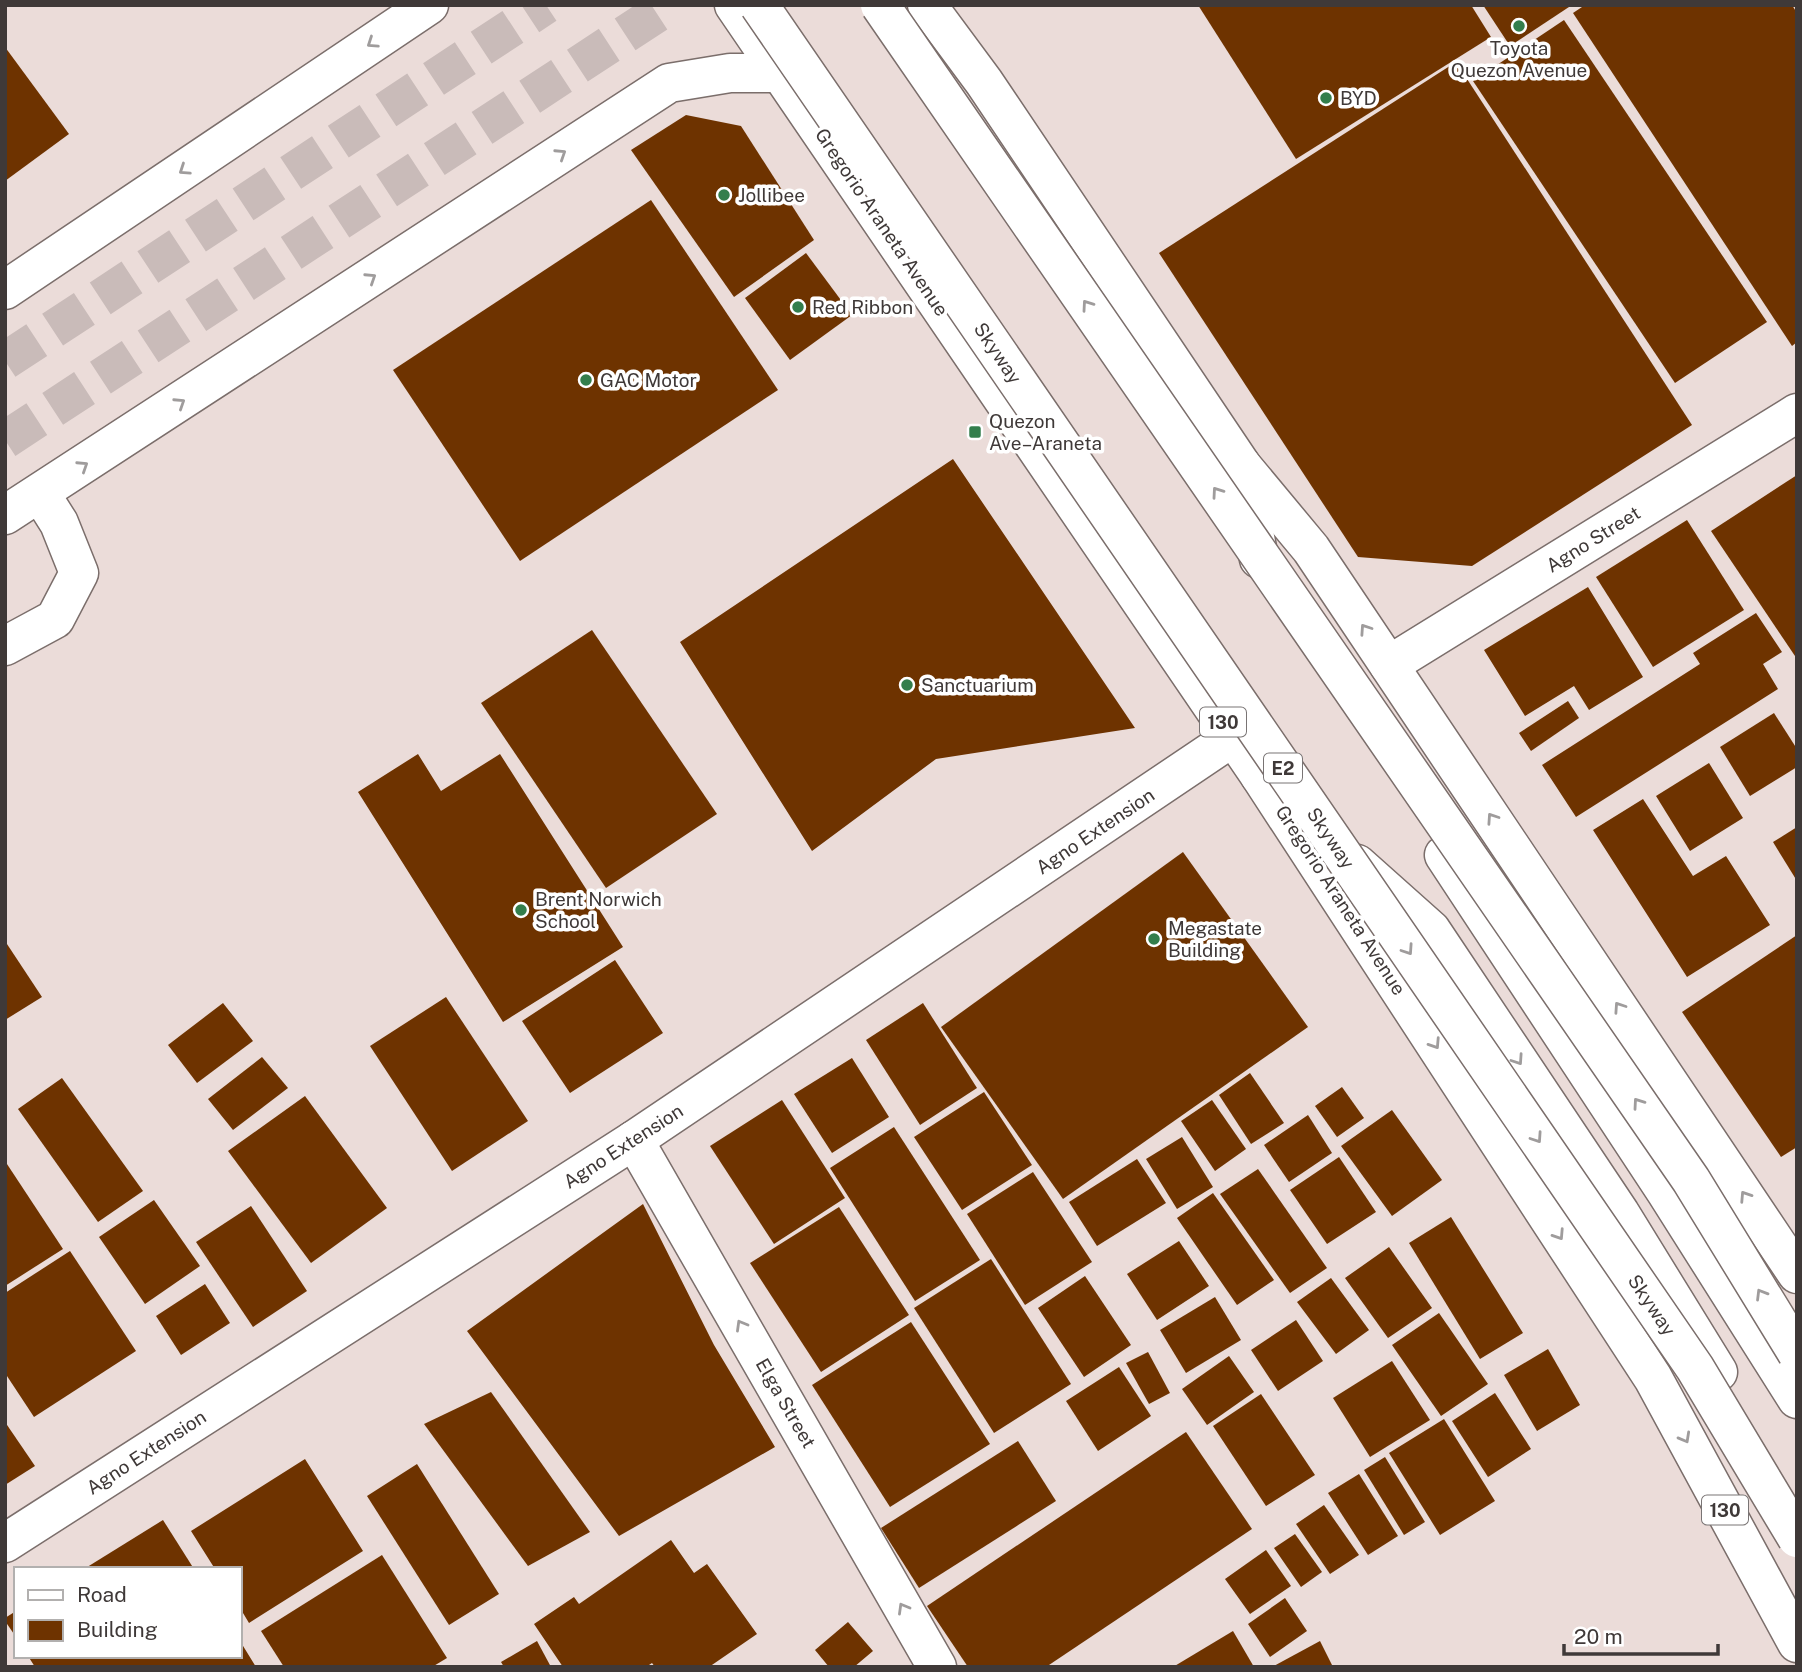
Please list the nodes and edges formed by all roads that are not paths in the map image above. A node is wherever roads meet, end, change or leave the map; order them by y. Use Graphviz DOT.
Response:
graph roads {
  1 [pos="429,5"];
  2 [pos="734,5"];
  3 [pos="759,5"];
  4 [pos="880,5"];
  5 [pos="927,5"];
  6 [pos="781,73"];
  7 [pos="5,290"];
  8 [pos="1797,413"];
  9 [pos="1242,466"];
  10 [pos="40,493"];
  11 [pos="5,515"];
  12 [pos="5,646"];
  13 [pos="1389,665"];
  14 [pos="1233,737"];
  15 [pos="1260,776"];
  16 [pos="634,1140"];
  17 [pos="1797,1273"];
  18 [pos="1797,1353"];
  19 [pos="1797,1399"];
  20 [pos="1797,1501"];
  21 [pos="1797,1538"];
  22 [pos="5,1543"];
  23 [pos="1797,1643"];
  24 [pos="937,1667"];
  1 -- 7 [label="main road, one-way"];
  2 -- 6 [label="main road, Gregorio Araneta Avenue / 130"];
  3 -- 21 [label="main road, Skyway / E2, one-way, bridge"];
  18 -- 4 [label="main road, one-way, bridge"];
  5 -- 9 [label="main road"];
  10 -- 6 [label="main road, one-way"];
  6 -- 14 [label="main road, Gregorio Araneta Avenue / 130"];
  8 -- 13 [label="main road, Agno Street"];
  13 -- 9 [label="main road, one-way"];
  9 -- 19 [label="main road"];
  10 -- 11 [label="main road"];
  10 -- 12 [label="main road"];
  17 -- 13 [label="main road, one-way"];
  14 -- 15 [label="main road, Gregorio Araneta Avenue / 130"];
  14 -- 16 [label="main road, Agno Extension"];
  15 -- 20 [label="main road, one-way"];
  15 -- 23 [label="main road, Gregorio Araneta Avenue / 130, one-way"];
  16 -- 22 [label="main road, Agno Extension"];
  24 -- 16 [label="main road, Elga Street, one-way"];
}
